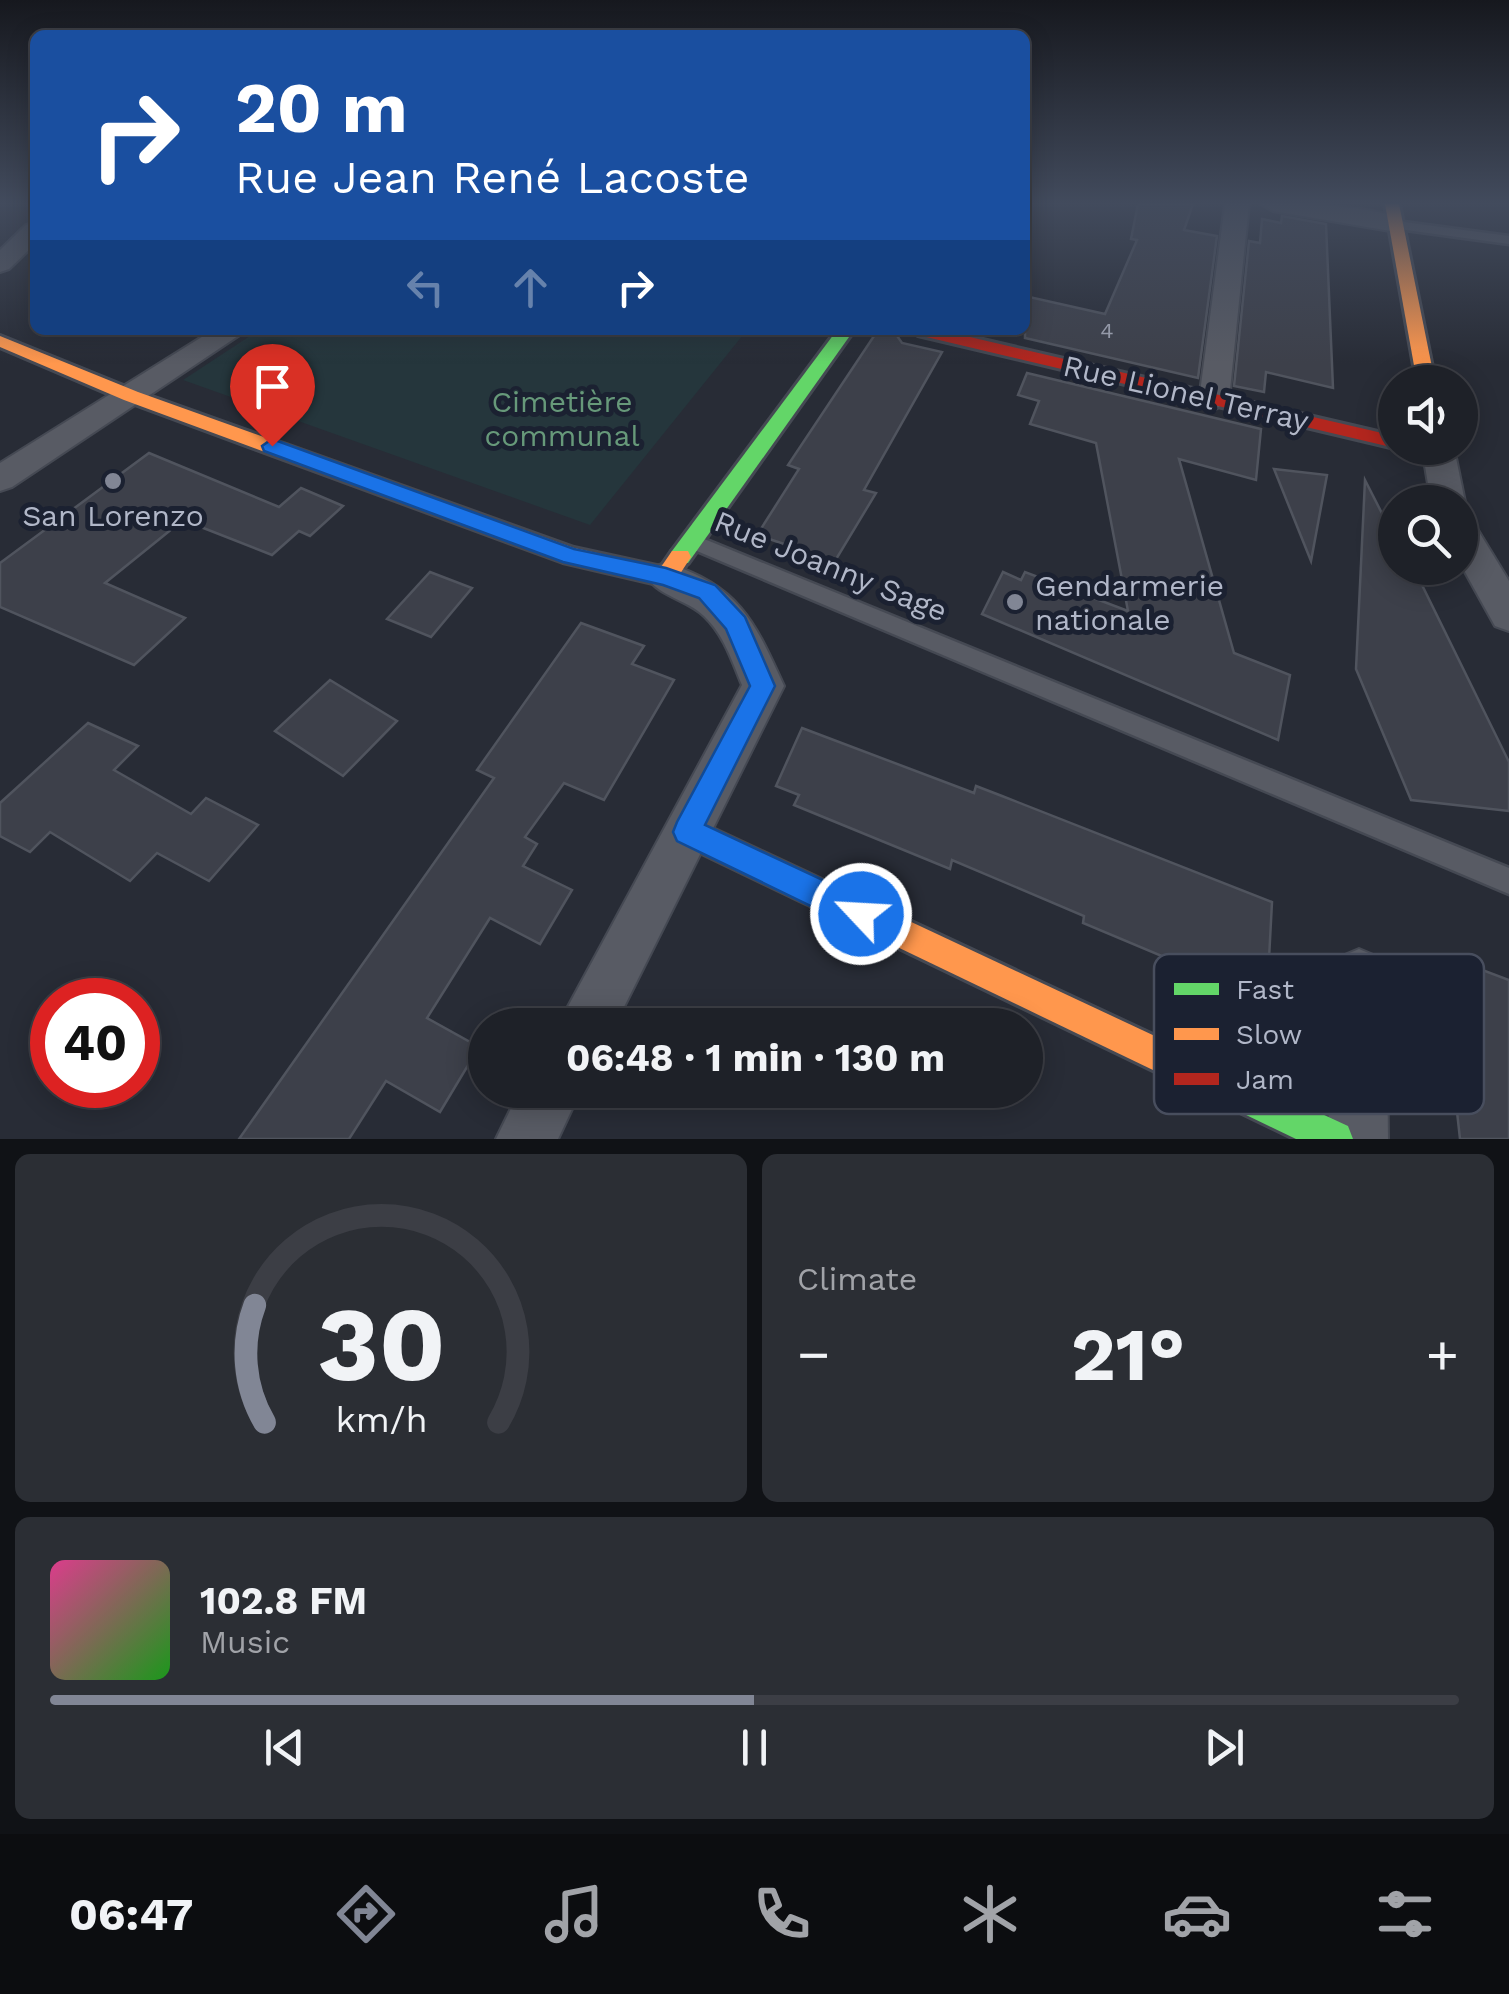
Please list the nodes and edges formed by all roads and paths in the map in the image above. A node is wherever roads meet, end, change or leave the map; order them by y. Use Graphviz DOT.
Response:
graph roads {
  1 [pos="1231,257"];
  2 [pos="1402,257"];
  3 [pos="224,335"];
  4 [pos="842,335"];
  5 [pos="939,335"];
  6 [pos="0,340"];
  7 [pos="1423,365"];
  8 [pos="130,396"];
  9 [pos="1214,400"];
  10 [pos="1378,438"];
  11 [pos="0,479"];
  12 [pos="679,559"];
  13 [pos="1478,562"];
  14 [pos="1509,615"];
  15 [pos="687,832"];
  16 [pos="1509,881"];
  17 [pos="595,1008"];
  18 [pos="1154,1053"];
  19 [pos="542,1108"];
  20 [pos="1282,1114"];
  21 [pos="526,1139"];
  22 [pos="1335,1139"];
  1 -- 9 [label="street"];
  2 -- 7 [label="street"];
  3 -- 8 [label="street"];
  4 -- 12 [label="street"];
  5 -- 9 [label="street, Rue Lionel Terray"];
  6 -- 8 [label="street, Rue Joanny Sage"];
  8 -- 11 [label="street"];
  8 -- 12 [label="street, Rue Joanny Sage"];
  9 -- 10 [label="street, Rue Lionel Terray"];
  12 -- 15 [label="street"];
  12 -- 16 [label="lane, Rue Joanny Sage"];
  13 -- 14 [label="street"];
  15 -- 17 [label="street"];
  15 -- 18 [label="street"];
  19 -- 21 [label="street"];
  20 -- 22 [label="street"];
}
